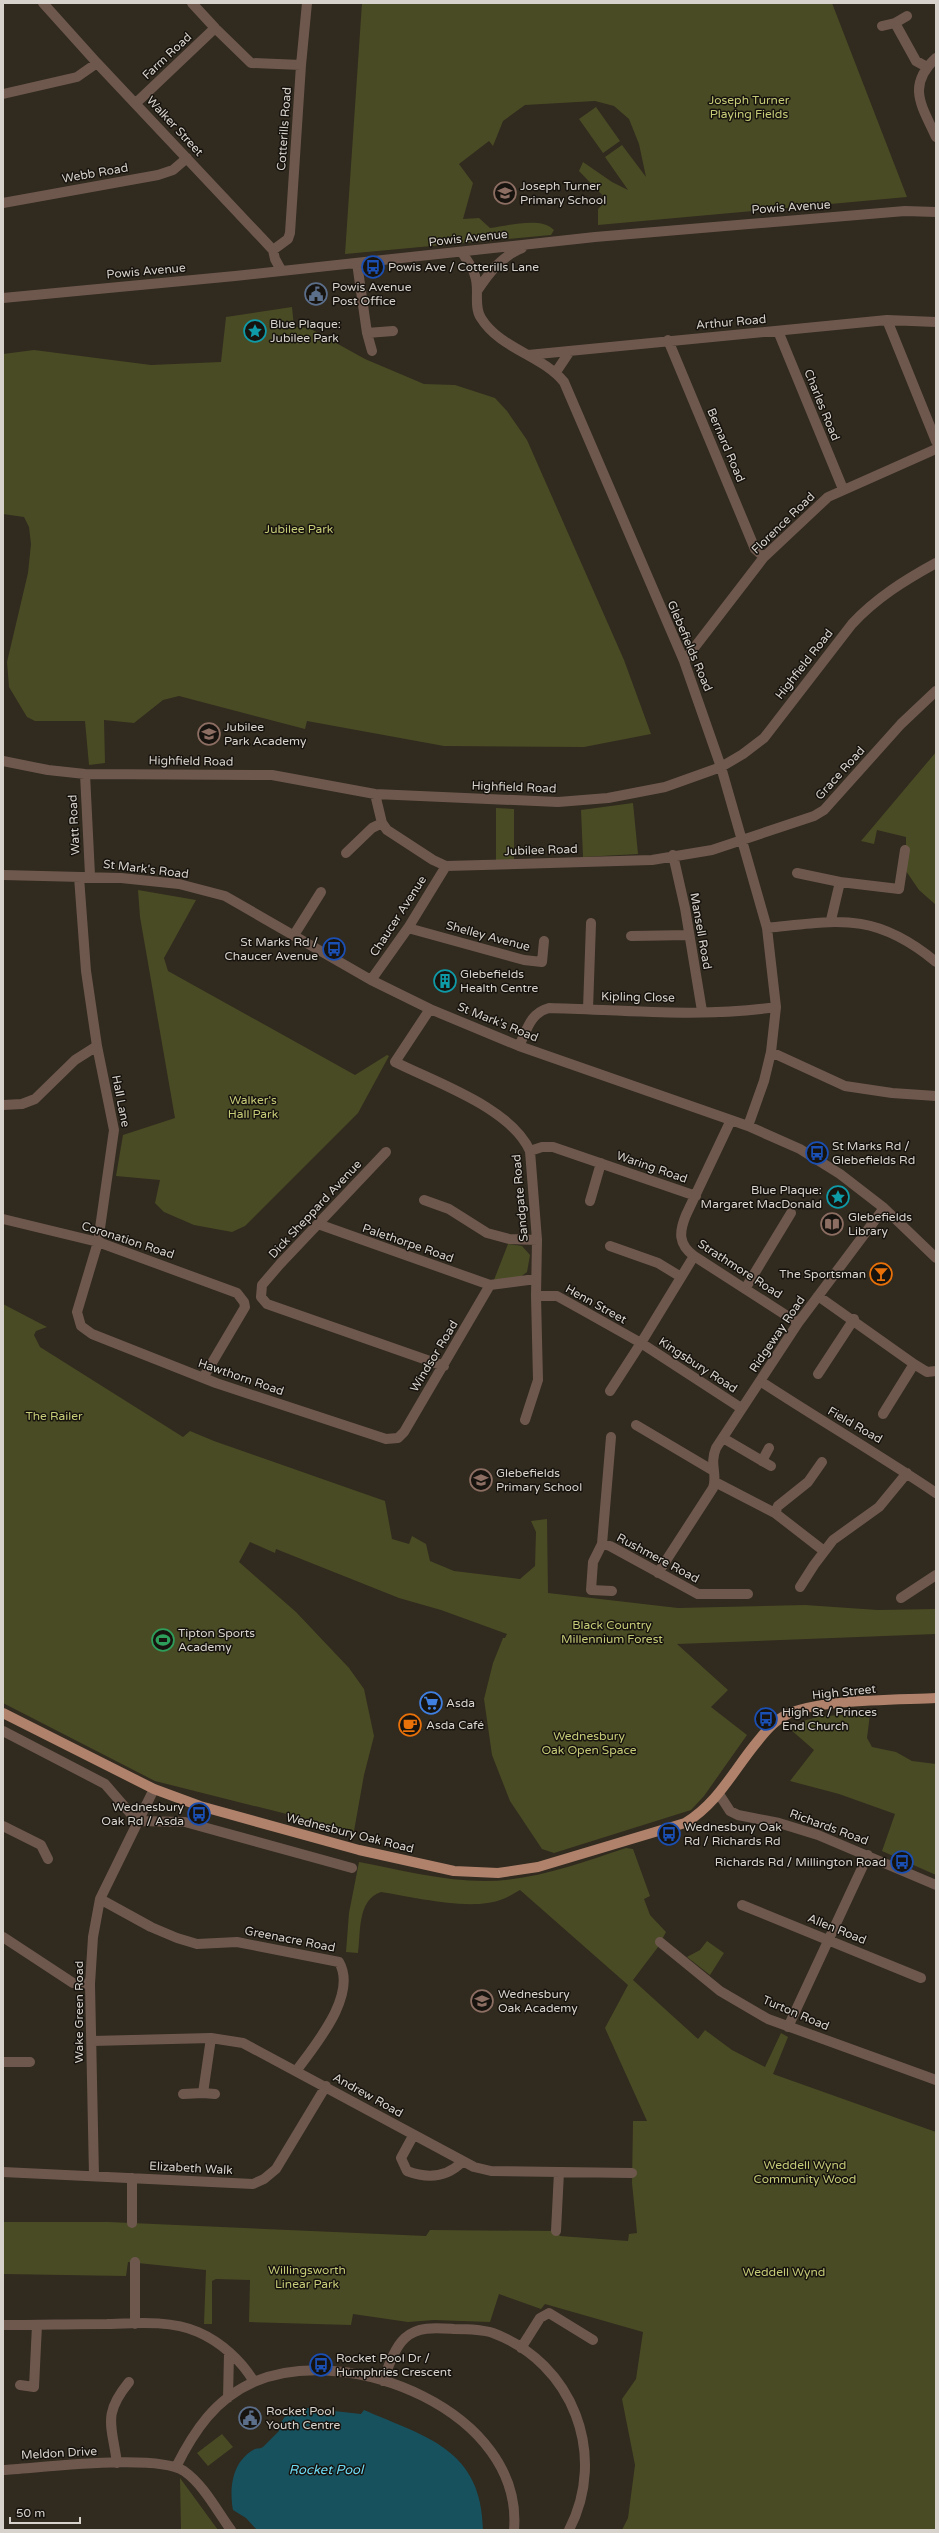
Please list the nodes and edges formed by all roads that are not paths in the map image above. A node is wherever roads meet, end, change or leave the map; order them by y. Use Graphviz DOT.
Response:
graph roads {
  1 [pos="43,3"];
  2 [pos="192,3"];
  3 [pos="307,3"];
  4 [pos="907,16"];
  5 [pos="895,23"];
  6 [pos="882,26"];
  7 [pos="215,28"];
  8 [pos="936,58"];
  9 [pos="97,63"];
  10 [pos="301,65"];
  11 [pos="927,67"];
  12 [pos="3,94"];
  13 [pos="136,103"];
  14 [pos="936,138"];
  15 [pos="187,158"];
  16 [pos="3,202"];
  17 [pos="936,212"];
  18 [pos="535,243"];
  19 [pos="274,250"];
  20 [pos="462,252"];
  21 [pos="357,263"];
  22 [pos="281,270"];
  23 [pos="476,291"];
  24 [pos="3,298"];
  25 [pos="887,320"];
  26 [pos="936,322"];
  27 [pos="778,330"];
  28 [pos="393,331"];
  29 [pos="367,333"];
  30 [pos="668,340"];
  31 [pos="372,351"];
  32 [pos="570,351"];
  33 [pos="528,355"];
  34 [pos="556,372"];
  35 [pos="936,441"];
  36 [pos="936,449"];
  37 [pos="843,489"];
  38 [pos="764,557"];
  39 [pos="936,563"];
  40 [pos="684,661"];
  41 [pos="936,691"];
  42 [pos="3,761"];
  43 [pos="721,767"];
  44 [pos="85,774"];
  45 [pos="375,794"];
  46 [pos="382,822"];
  47 [pos="744,841"];
  48 [pos="905,850"];
  49 [pos="346,853"];
  50 [pos="673,855"];
  51 [pos="446,866"];
  52 [pos="797,873"];
  53 [pos="3,875"];
  54 [pos="90,875"];
  55 [pos="79,877"];
  56 [pos="840,882"];
  57 [pos="321,892"];
  58 [pos="831,920"];
  59 [pos="591,923"];
  60 [pos="408,928"];
  61 [pos="767,928"];
  62 [pos="294,935"];
  63 [pos="690,935"];
  64 [pos="631,936"];
  65 [pos="544,941"];
  66 [pos="936,962"];
  67 [pos="371,980"];
  68 [pos="776,1007"];
  69 [pos="430,1009"];
  70 [pos="588,1009"];
  71 [pos="702,1011"];
  72 [pos="97,1046"];
  73 [pos="520,1046"];
  74 [pos="772,1052"];
  75 [pos="936,1096"];
  76 [pos="3,1105"];
  77 [pos="731,1120"];
  78 [pos="748,1126"];
  79 [pos="530,1151"];
  80 [pos="386,1152"];
  81 [pos="601,1163"];
  82 [pos="696,1196"];
  83 [pos="424,1200"];
  84 [pos="590,1201"];
  85 [pos="884,1208"];
  86 [pos="791,1213"];
  87 [pos="3,1219"];
  88 [pos="318,1224"];
  89 [pos="537,1240"];
  90 [pos="98,1242"];
  91 [pos="610,1246"];
  92 [pos="694,1256"];
  93 [pos="936,1258"];
  94 [pos="681,1277"];
  95 [pos="536,1279"];
  96 [pos="490,1285"];
  97 [pos="745,1289"];
  98 [pos="536,1296"];
  99 [pos="818,1296"];
  100 [pos="854,1319"];
  101 [pos="798,1323"];
  102 [pos="81,1326"];
  103 [pos="641,1343"];
  104 [pos="914,1364"];
  105 [pos="444,1366"];
  106 [pos="936,1371"];
  107 [pos="818,1374"];
  108 [pos="203,1378"];
  109 [pos="760,1381"];
  110 [pos="610,1391"];
  111 [pos="742,1408"];
  112 [pos="883,1414"];
  113 [pos="526,1420"];
  114 [pos="636,1426"];
  115 [pos="611,1437"];
  116 [pos="398,1438"];
  117 [pos="723,1438"];
  118 [pos="769,1448"];
  119 [pos="762,1461"];
  120 [pos="822,1462"];
  121 [pos="771,1466"];
  122 [pos="712,1470"];
  123 [pos="907,1473"];
  124 [pos="715,1482"];
  125 [pos="936,1493"];
  126 [pos="774,1513"];
  127 [pos="602,1544"];
  128 [pos="824,1551"];
  129 [pos="658,1573"];
  130 [pos="936,1575"];
  131 [pos="800,1587"];
  132 [pos="612,1591"];
  133 [pos="748,1594"];
  134 [pos="901,1598"];
  135 [pos="936,1698"];
  136 [pos="3,1713"];
  137 [pos="3,1731"];
  138 [pos="154,1789"];
  139 [pos="719,1794"];
  140 [pos="704,1810"];
  141 [pos="137,1821"];
  142 [pos="3,1826"];
  143 [pos="868,1855"];
  144 [pos="48,1859"];
  145 [pos="352,1868"];
  146 [pos="936,1885"];
  147 [pos="100,1899"];
  148 [pos="742,1905"];
  149 [pos="3,1937"];
  150 [pos="829,1939"];
  151 [pos="660,1942"];
  152 [pos="921,1978"];
  153 [pos="90,1984"];
  154 [pos="788,2027"];
  155 [pos="211,2038"];
  156 [pos="92,2041"];
  157 [pos="3,2062"];
  158 [pos="30,2062"];
  159 [pos="297,2070"];
  160 [pos="936,2080"];
  161 [pos="326,2086"];
  162 [pos="203,2093"];
  163 [pos="183,2094"];
  164 [pos="215,2094"];
  165 [pos="413,2136"];
  166 [pos="462,2162"];
  167 [pos="3,2172"];
  168 [pos="559,2172"];
  169 [pos="632,2173"];
  170 [pos="94,2176"];
  171 [pos="132,2178"];
  172 [pos="132,2223"];
  173 [pos="556,2231"];
  174 [pos="135,2262"];
  175 [pos="135,2324"];
  176 [pos="3,2325"];
  177 [pos="37,2325"];
  178 [pos="593,2340"];
  179 [pos="522,2348"];
  180 [pos="229,2353"];
  181 [pos="383,2381"];
  182 [pos="129,2382"];
  183 [pos="254,2382"];
  184 [pos="20,2385"];
  185 [pos="228,2398"];
  186 [pos="117,2463"];
  187 [pos="176,2467"];
  188 [pos="3,2470"];
  189 [pos="231,2530"];
  190 [pos="514,2530"];
  191 [pos="569,2530"];
  1 -- 9 [label="street, Walker Street"];
  2 -- 7 [label="street"];
  3 -- 10 [label="street, Cotterills Road"];
  4 -- 5 [label="street"];
  5 -- 6 [label="street"];
  5 -- 11 [label="street"];
  7 -- 10 [label="street"];
  7 -- 13 [label="street, Farm Road"];
  8 -- 11 [label="street"];
  9 -- 12 [label="street"];
  9 -- 13 [label="street, Walker Street"];
  10 -- 19 [label="street, Cotterills Road"];
  11 -- 14 [label="street"];
  13 -- 15 [label="street, Walker Street"];
  15 -- 16 [label="street, Webb Road"];
  15 -- 19 [label="street, Walker Street"];
  17 -- 18 [label="street, Powis Avenue"];
  18 -- 20 [label="street, Powis Avenue"];
  18 -- 23 [label="street"];
  19 -- 22 [label="street, Walker Street"];
  20 -- 21 [label="street, Powis Avenue"];
  20 -- 23 [label="street, Glebefields Road"];
  21 -- 22 [label="street, Powis Avenue"];
  21 -- 29 [label="street"];
  22 -- 24 [label="street, Powis Avenue"];
  23 -- 33 [label="street, Glebefields Road"];
  25 -- 26 [label="street, Arthur Road"];
  25 -- 27 [label="street, Arthur Road"];
  25 -- 35 [label="street"];
  27 -- 30 [label="street, Arthur Road"];
  27 -- 37 [label="street, Charles Road"];
  28 -- 29 [label="street"];
  29 -- 31 [label="street"];
  30 -- 32 [label="street, Arthur Road"];
  30 -- 38 [label="street, Bernard Road"];
  32 -- 33 [label="street, Arthur Road"];
  32 -- 34 [label="street"];
  33 -- 34 [label="street, Glebefields Road"];
  34 -- 40 [label="street, Glebefields Road"];
  36 -- 37 [label="street, Florence Road"];
  37 -- 38 [label="street, Florence Road"];
  38 -- 40 [label="street, Florence Road"];
  39 -- 43 [label="street, Highfield Road"];
  40 -- 43 [label="street, Glebefields Road"];
  41 -- 47 [label="street, Grace Road"];
  42 -- 44 [label="street, Highfield Road"];
  43 -- 45 [label="street, Highfield Road"];
  43 -- 47 [label="street, Glebefields Road"];
  44 -- 45 [label="street, Highfield Road"];
  44 -- 54 [label="street, Watt Road"];
  45 -- 46 [label="street"];
  46 -- 49 [label="street"];
  46 -- 51 [label="street, Jubilee Road"];
  47 -- 50 [label="street, Jubilee Road"];
  47 -- 61 [label="street, Glebefields Road"];
  48 -- 56 [label="street"];
  50 -- 51 [label="street, Jubilee Road"];
  50 -- 63 [label="street, Mansell Road"];
  51 -- 60 [label="street, Chaucer Avenue"];
  52 -- 56 [label="street"];
  53 -- 55 [label="street, St Mark's Road"];
  54 -- 55 [label="street, St Mark's Road"];
  54 -- 62 [label="street, St Mark's Road"];
  55 -- 72 [label="street, Hall Lane"];
  56 -- 58 [label="street"];
  57 -- 62 [label="street"];
  58 -- 61 [label="street"];
  58 -- 66 [label="street"];
  59 -- 70 [label="street"];
  60 -- 65 [label="street, Shelley Avenue"];
  60 -- 67 [label="street, Chaucer Avenue"];
  61 -- 68 [label="street, Glebefields Road"];
  62 -- 67 [label="street, St Mark's Road"];
  63 -- 64 [label="street"];
  63 -- 71 [label="street, Mansell Road"];
  67 -- 69 [label="street, St Mark's Road"];
  68 -- 71 [label="street, Kipling Close"];
  68 -- 74 [label="street, Glebefields Road"];
  69 -- 73 [label="street, St Mark's Road"];
  69 -- 79 [label="street, Sandgate Road"];
  70 -- 71 [label="street, Kipling Close"];
  70 -- 73 [label="street, Kipling Close"];
  72 -- 76 [label="street"];
  72 -- 90 [label="street, Hall Lane"];
  73 -- 77 [label="street, St Mark's Road"];
  74 -- 75 [label="street"];
  74 -- 78 [label="street, Glebefields Road"];
  77 -- 78 [label="street, St Mark's Road"];
  77 -- 82 [label="street, Strathmore Road"];
  78 -- 85 [label="street, St Mark's Road"];
  79 -- 81 [label="street, Waring Road"];
  79 -- 89 [label="street, Sandgate Road"];
  80 -- 88 [label="street, Dick Sheppard Avenue"];
  81 -- 82 [label="street, Waring Road"];
  81 -- 84 [label="street, Waring Road"];
  82 -- 92 [label="street, Strathmore Road"];
  83 -- 89 [label="street"];
  85 -- 93 [label="street, St Mark's Road"];
  85 -- 99 [label="street, Ridgeway Road"];
  86 -- 97 [label="street"];
  87 -- 90 [label="street, Coronation Road"];
  88 -- 96 [label="street, Palethorpe Road"];
  88 -- 105 [label="street, Dick Sheppard Avenue"];
  89 -- 95 [label="street, Sandgate Road"];
  90 -- 102 [label="street, Hall Lane"];
  90 -- 108 [label="street, Coronation Road"];
  91 -- 94 [label="street"];
  92 -- 94 [label="street, Kingsbury Road"];
  92 -- 97 [label="street, Strathmore Road"];
  94 -- 103 [label="street, Kingsbury Road"];
  95 -- 96 [label="street"];
  95 -- 98 [label="street, Sandgate Road"];
  96 -- 105 [label="street, Windsor Road"];
  97 -- 101 [label="street, Strathmore Road"];
  98 -- 103 [label="street, Henn Street"];
  98 -- 113 [label="street, Sandgate Road"];
  99 -- 100 [label="street"];
  99 -- 101 [label="street, Ridgeway Road"];
  100 -- 104 [label="street"];
  100 -- 107 [label="street"];
  101 -- 109 [label="street, Ridgeway Road"];
  102 -- 108 [label="street, Hawthorn Road"];
  103 -- 110 [label="street, Kingsbury Road"];
  103 -- 111 [label="street, Kingsbury Road"];
  104 -- 106 [label="street"];
  104 -- 112 [label="street"];
  105 -- 116 [label="street, Windsor Road"];
  108 -- 116 [label="street, Hawthorn Road"];
  109 -- 111 [label="street, Ridgeway Road"];
  109 -- 123 [label="street, Field Road"];
  111 -- 117 [label="street, Ridgeway Road"];
  114 -- 122 [label="street"];
  115 -- 127 [label="street, Rushmere Road"];
  117 -- 119 [label="street"];
  117 -- 122 [label="street, Ridgeway Road"];
  118 -- 119 [label="street"];
  119 -- 121 [label="street"];
  120 -- 126 [label="street"];
  122 -- 124 [label="street, Ridgeway Road"];
  123 -- 125 [label="street, Field Road"];
  123 -- 128 [label="street"];
  124 -- 126 [label="street"];
  124 -- 129 [label="street"];
  126 -- 128 [label="street"];
  127 -- 129 [label="street, Rushmere Road"];
  127 -- 132 [label="street, Rushmere Road"];
  128 -- 131 [label="street"];
  129 -- 133 [label="street, Rushmere Road"];
  130 -- 134 [label="street"];
  135 -- 139 [label="main road, High Street"];
  136 -- 138 [label="main road, Wednesbury Oak Road"];
  137 -- 141 [label="street"];
  138 -- 140 [label="main road, Wednesbury Oak Road"];
  138 -- 141 [label="street, Wake Green Road"];
  139 -- 140 [label="main road, High Street"];
  139 -- 143 [label="street, Richards Road"];
  141 -- 145 [label="street"];
  141 -- 147 [label="street, Wake Green Road"];
  142 -- 144 [label="street"];
  143 -- 146 [label="street, Richards Road"];
  143 -- 150 [label="street"];
  147 -- 153 [label="street, Wake Green Road"];
  147 -- 159 [label="street, Greenacre Road"];
  148 -- 150 [label="street, Allen Road"];
  149 -- 153 [label="street"];
  150 -- 152 [label="street, Allen Road"];
  150 -- 154 [label="street"];
  151 -- 154 [label="street, Turton Road"];
  153 -- 156 [label="street, Wake Green Road"];
  154 -- 160 [label="street, Turton Road"];
  155 -- 156 [label="street, Andrew Road"];
  155 -- 159 [label="street, Andrew Road"];
  155 -- 162 [label="street"];
  156 -- 170 [label="street, Wake Green Road"];
  157 -- 158 [label="street"];
  159 -- 161 [label="street, Andrew Road"];
  161 -- 165 [label="street, Andrew Road"];
  161 -- 171 [label="street, Elizabeth Walk"];
  162 -- 163 [label="street"];
  162 -- 164 [label="street"];
  165 -- 166 [label="street, Andrew Road"];
  165 -- 166 [label="street"];
  166 -- 168 [label="street, Andrew Road"];
  167 -- 170 [label="street, Elizabeth Walk"];
  168 -- 169 [label="street, Andrew Road"];
  168 -- 173 [label="street"];
  170 -- 171 [label="street, Elizabeth Walk"];
  171 -- 172 [label="street"];
  174 -- 175 [label="street"];
  175 -- 177 [label="street"];
  175 -- 180 [label="street"];
  176 -- 177 [label="street"];
  177 -- 184 [label="street"];
  178 -- 179 [label="street"];
  179 -- 181 [label="street"];
  179 -- 191 [label="street"];
  180 -- 183 [label="street"];
  180 -- 185 [label="street"];
  181 -- 183 [label="street"];
  181 -- 190 [label="street"];
  182 -- 186 [label="street, Meldon Drive"];
  183 -- 185 [label="street"];
  185 -- 187 [label="street"];
  186 -- 187 [label="street, Meldon Drive"];
  186 -- 188 [label="street, Meldon Drive"];
  187 -- 189 [label="street"];
}
